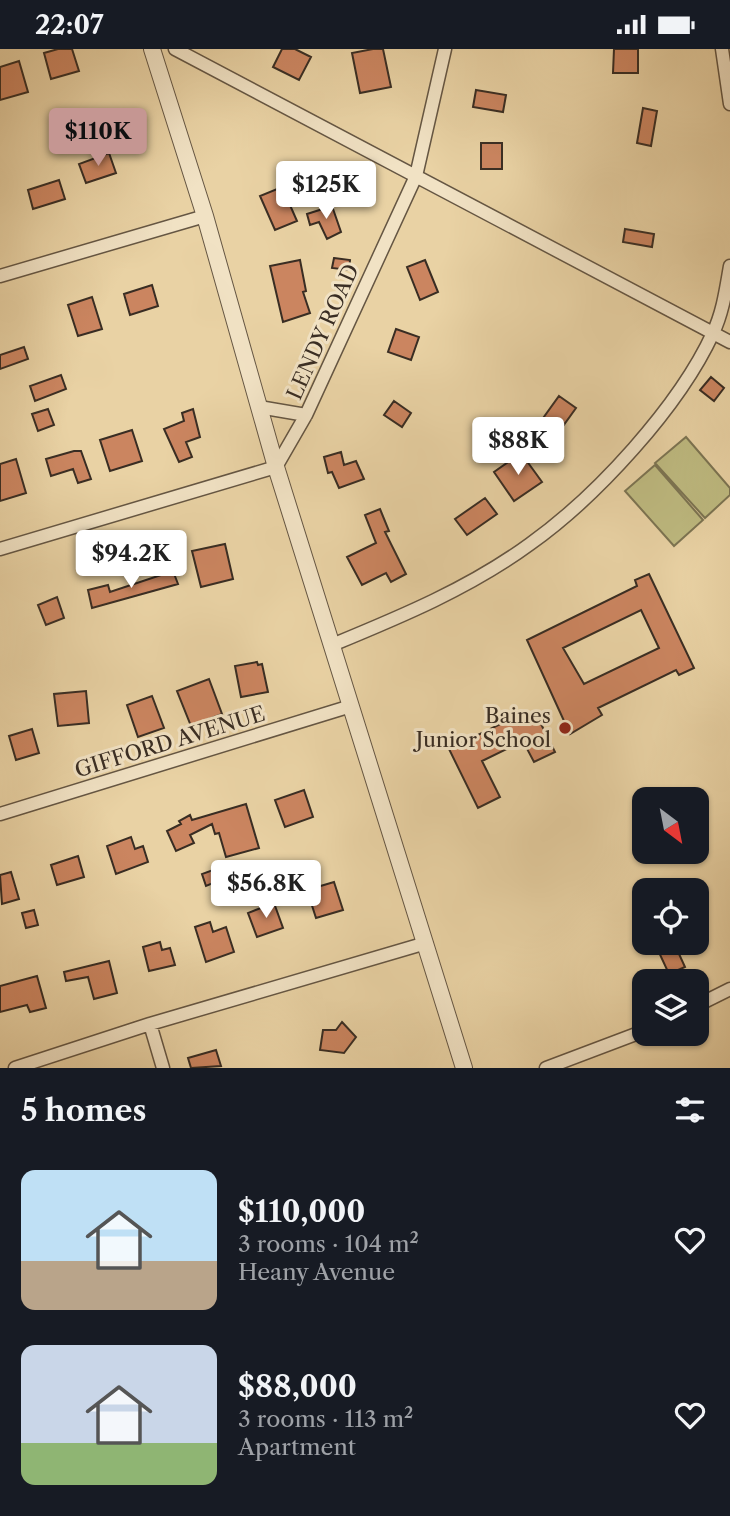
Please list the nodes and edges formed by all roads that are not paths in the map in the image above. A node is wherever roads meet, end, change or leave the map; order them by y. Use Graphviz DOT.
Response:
graph roads {
  1 [pos="152,49"];
  2 [pos="175,49"];
  3 [pos="445,49"];
  4 [pos="722,49"];
  5 [pos="730,104"];
  6 [pos="416,176"];
  7 [pos="205,216"];
  8 [pos="730,266"];
  9 [pos="0,276"];
  10 [pos="713,333"];
  11 [pos="730,342"];
  12 [pos="259,407"];
  13 [pos="306,415"];
  14 [pos="276,467"];
  15 [pos="0,549"];
  16 [pos="332,645"];
  17 [pos="351,706"];
  18 [pos="0,814"];
  19 [pos="426,943"];
  20 [pos="730,989"];
  21 [pos="709,1000"];
  22 [pos="150,1024"];
  23 [pos="632,1036"];
  24 [pos="15,1068"];
  25 [pos="163,1068"];
  26 [pos="464,1068"];
  27 [pos="546,1068"];
  1 -- 7 [label="street"];
  2 -- 6 [label="street"];
  3 -- 6 [label="street, LENDY ROAD"];
  4 -- 5 [label="street"];
  6 -- 10 [label="street"];
  6 -- 13 [label="street, LENDY ROAD"];
  7 -- 9 [label="street"];
  7 -- 12 [label="street"];
  8 -- 10 [label="street"];
  10 -- 11 [label="street"];
  10 -- 16 [label="street"];
  12 -- 13 [label="street"];
  12 -- 14 [label="street"];
  13 -- 14 [label="street, LENDY ROAD"];
  14 -- 15 [label="street"];
  14 -- 16 [label="street"];
  16 -- 17 [label="street"];
  17 -- 18 [label="street, GIFFORD AVENUE"];
  17 -- 19 [label="street"];
  19 -- 22 [label="street"];
  19 -- 26 [label="street"];
  20 -- 21 [label="street"];
  22 -- 24 [label="street"];
  22 -- 25 [label="street"];
  23 -- 27 [label="street"];
}
